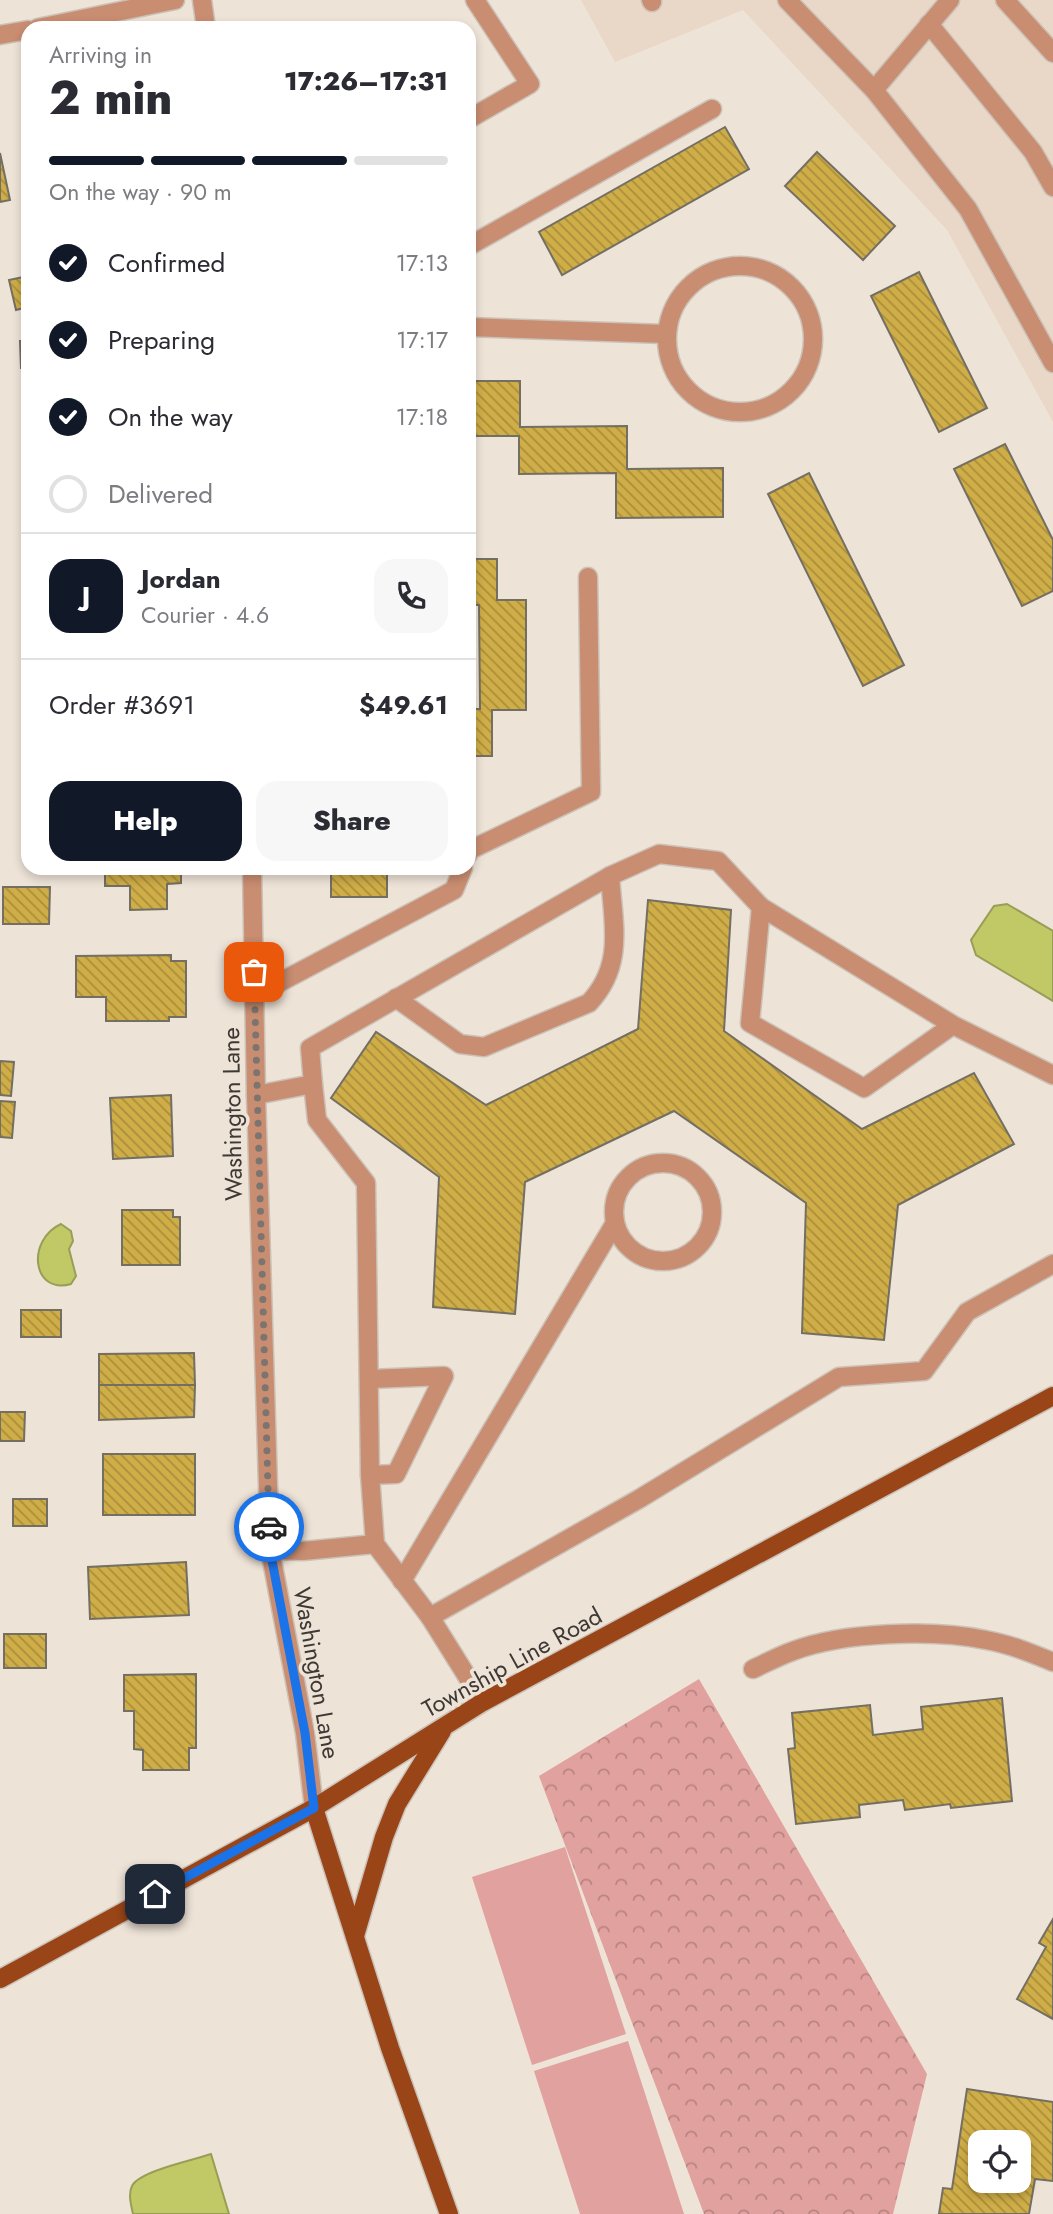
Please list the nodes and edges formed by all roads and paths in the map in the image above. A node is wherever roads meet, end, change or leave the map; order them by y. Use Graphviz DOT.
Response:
graph roads {
  1 [pos="175,0"];
  2 [pos="202,0"];
  3 [pos="475,0"];
  4 [pos="787,0"];
  5 [pos="950,0"];
  6 [pos="1005,0"];
  7 [pos="72,21"];
  8 [pos="205,21"];
  9 [pos="929,24"];
  10 [pos="21,31"];
  11 [pos="0,35"];
  12 [pos="1053,53"];
  13 [pos="874,90"];
  14 [pos="712,109"];
  15 [pos="476,115"];
  16 [pos="1053,187"];
  17 [pos="476,242"];
  18 [pos="476,327"];
  19 [pos="665,334"];
  20 [pos="1053,363"];
  21 [pos="588,577"];
  22 [pos="476,847"];
  23 [pos="252,875"];
  24 [pos="460,875"];
  25 [pos="610,876"];
  26 [pos="761,907"];
  27 [pos="254,996"];
  28 [pos="396,998"];
  29 [pos="953,1025"];
  30 [pos="1053,1075"];
  31 [pos="313,1084"];
  32 [pos="256,1095"];
  33 [pos="615,1223"];
  34 [pos="1053,1264"];
  35 [pos="370,1379"];
  36 [pos="1053,1396"];
  37 [pos="370,1475"];
  38 [pos="375,1544"];
  39 [pos="270,1550"];
  40 [pos="402,1581"];
  41 [pos="430,1617"];
  42 [pos="1053,1662"];
  43 [pos="753,1669"];
  44 [pos="483,1702"];
  45 [pos="444,1727"];
  46 [pos="314,1808"];
  47 [pos="355,1936"];
  48 [pos="0,1979"];
  49 [pos="449,2214"];
  1 -- 7 [label="street"];
  2 -- 8 [label="street"];
  3 -- 15 [label="street"];
  4 -- 13 [label="street"];
  5 -- 9 [label="street"];
  6 -- 12 [label="street"];
  9 -- 13 [label="street"];
  9 -- 16 [label="street"];
  10 -- 11 [label="street"];
  13 -- 20 [label="street"];
  14 -- 17 [label="street"];
  18 -- 19 [label="street"];
  19 -- 19 [label="street"];
  21 -- 22 [label="street"];
  23 -- 27 [label="street, Washington Lane"];
  24 -- 27 [label="street"];
  25 -- 26 [label="street"];
  25 -- 28 [label="street"];
  25 -- 28 [label="street"];
  26 -- 29 [label="street"];
  26 -- 29 [label="street"];
  27 -- 32 [label="street, Washington Lane"];
  28 -- 31 [label="street"];
  29 -- 30 [label="street"];
  31 -- 32 [label="street"];
  31 -- 35 [label="street"];
  32 -- 39 [label="street, Washington Lane"];
  33 -- 33 [label="street"];
  33 -- 40 [label="street"];
  34 -- 41 [label="street"];
  35 -- 37 [label="street"];
  35 -- 37 [label="street"];
  36 -- 44 [label="main road, Township Line Road"];
  37 -- 38 [label="street"];
  38 -- 39 [label="street"];
  38 -- 40 [label="street"];
  39 -- 46 [label="street, Washington Lane"];
  40 -- 41 [label="street"];
  41 -- 44 [label="street"];
  42 -- 43 [label="street"];
  44 -- 45 [label="main road, Township Line Road"];
  45 -- 46 [label="main road, Township Line Road"];
  45 -- 47 [label="main road"];
  46 -- 47 [label="main road, Washington Lane"];
  46 -- 48 [label="main road, Township Line Road"];
  47 -- 49 [label="main road, Washington Lane"];
}
